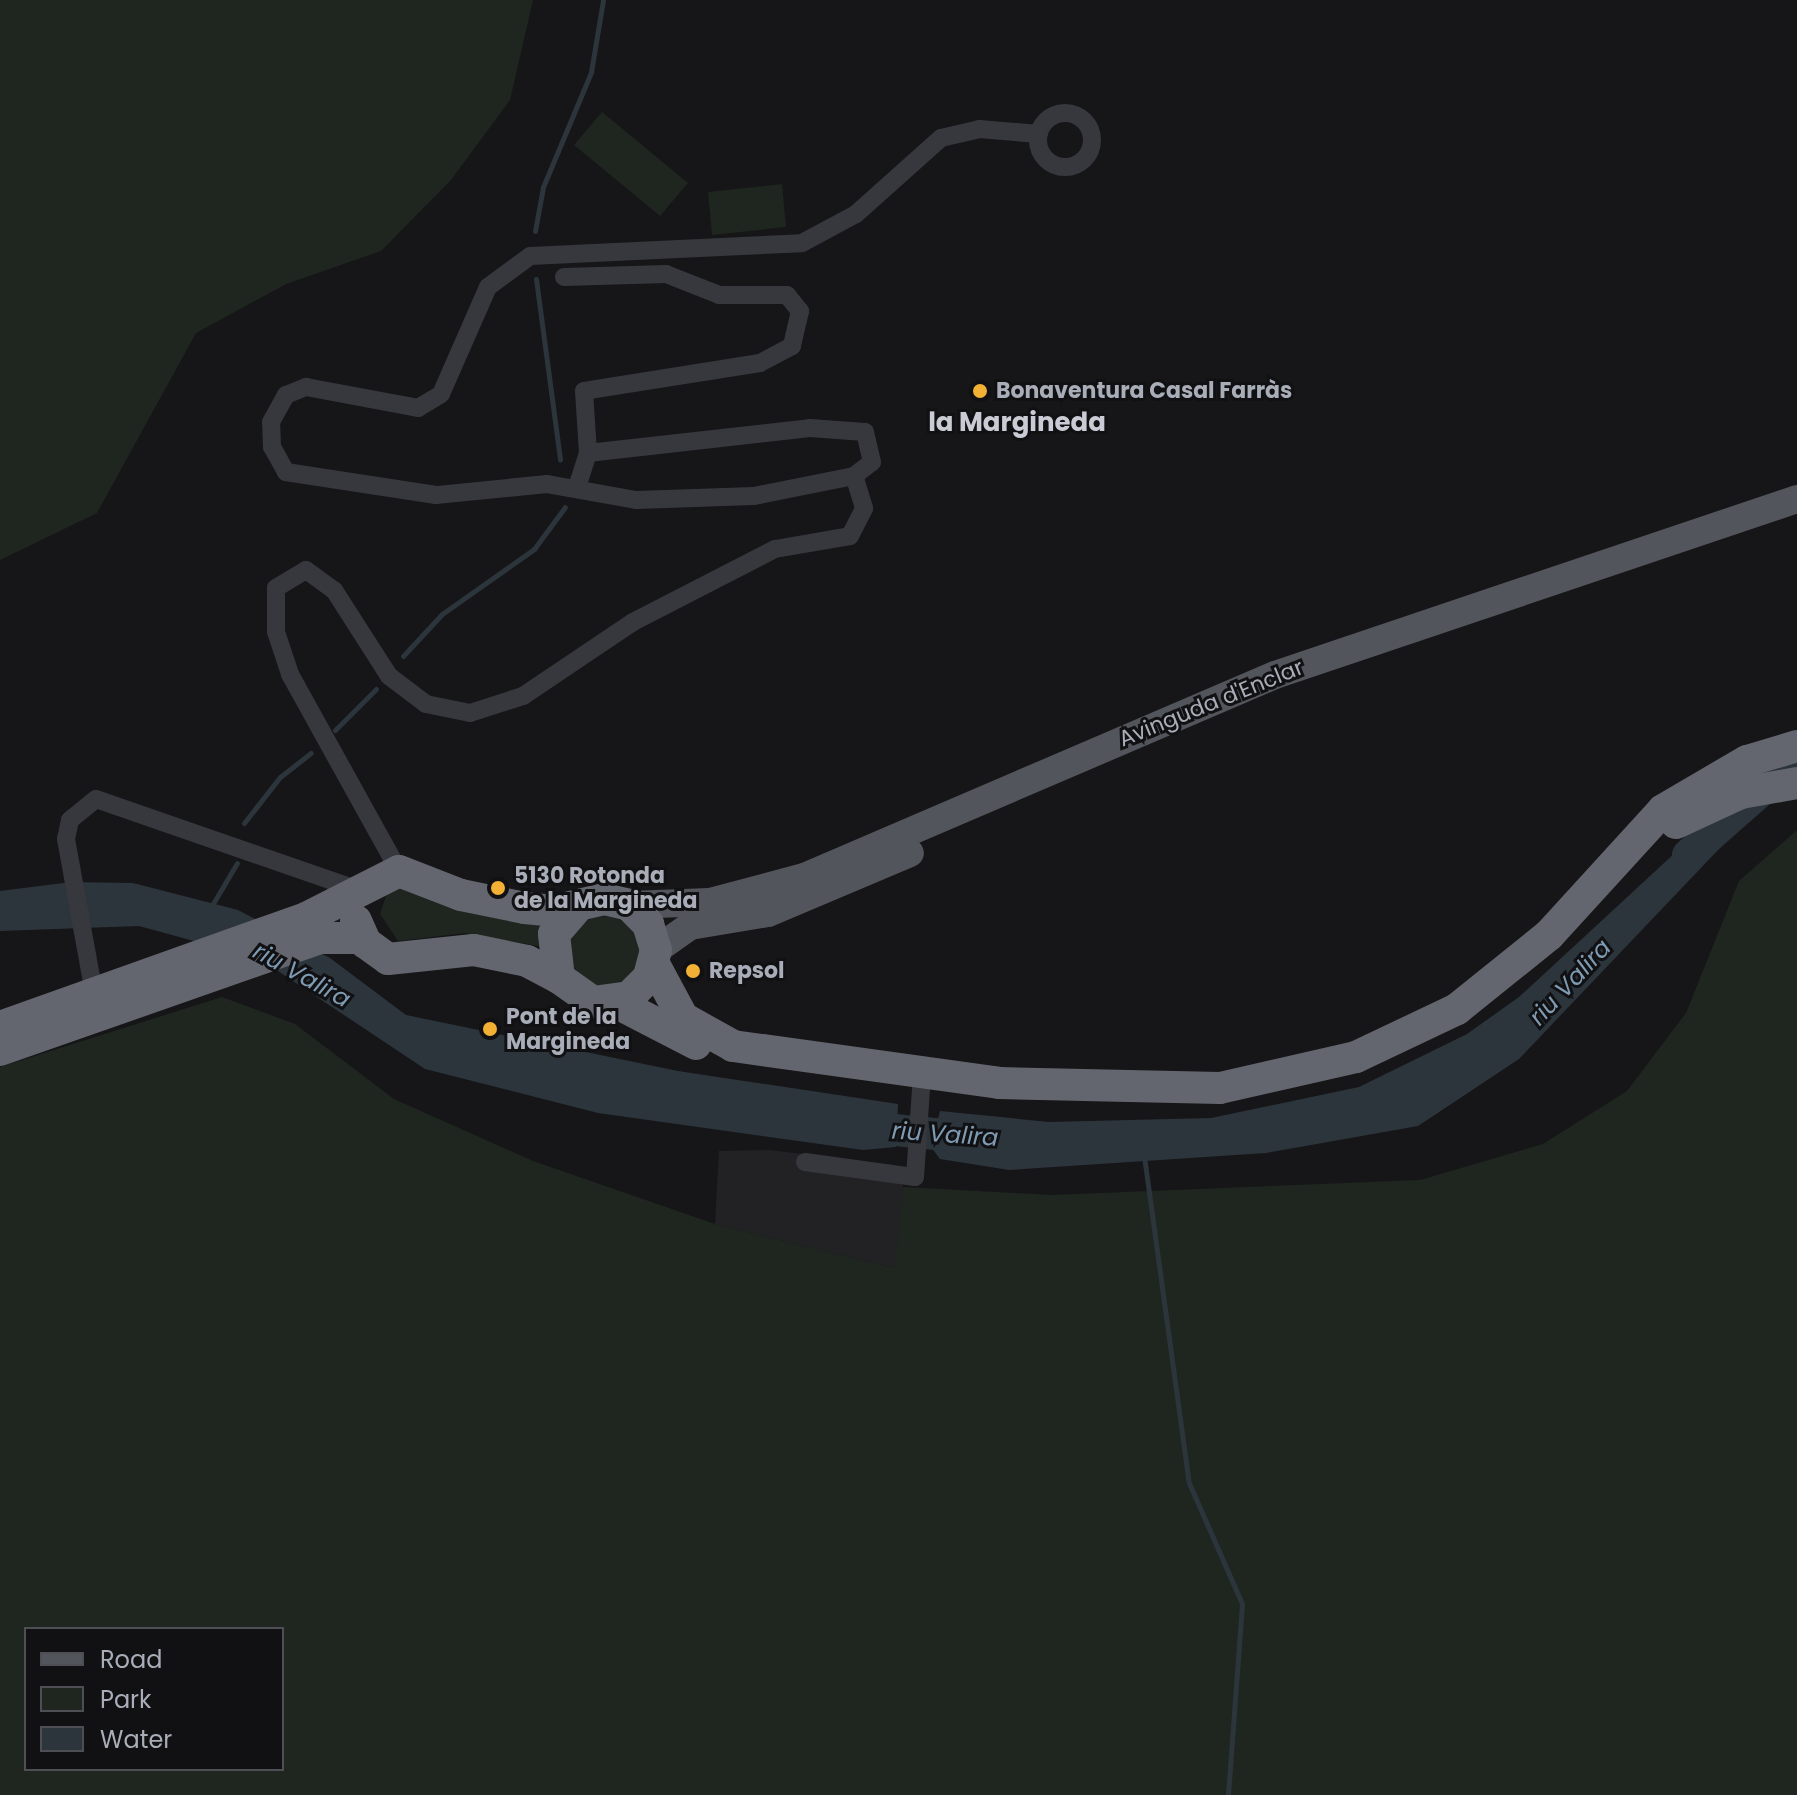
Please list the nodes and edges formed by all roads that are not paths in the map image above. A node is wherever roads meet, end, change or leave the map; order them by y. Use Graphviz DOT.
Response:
graph roads {
  1 [pos="1039,134"];
  2 [pos="564,277"];
  3 [pos="588,453"];
  4 [pos="854,476"];
  5 [pos="578,484"];
  6 [pos="1797,499"];
  7 [pos="1797,520"];
  8 [pos="1796,746"];
  9 [pos="1797,782"];
  10 [pos="1709,792"];
  11 [pos="399,871"];
  12 [pos="362,891"];
  13 [pos="579,905"];
  14 [pos="629,905"];
  15 [pos="363,938"];
  16 [pos="655,957"];
  17 [pos="559,978"];
  18 [pos="94,993"];
  19 [pos="615,1002"];
  20 [pos="0,1027"];
  21 [pos="733,1046"];
  22 [pos="0,1050"];
  23 [pos="921,1088"];
  24 [pos="805,1162"];
  1 -- 5 [label="street"];
  2 -- 3 [label="street"];
  3 -- 4 [label="street"];
  3 -- 5 [label="street"];
  4 -- 5 [label="street"];
  4 -- 11 [label="street"];
  6 -- 14 [label="main road, Avinguda d'Enclar"];
  7 -- 16 [label="main road, Avinguda d'Enclar"];
  8 -- 9 [label="highway"];
  8 -- 10 [label="highway"];
  9 -- 10 [label="highway"];
  10 -- 23 [label="highway"];
  11 -- 12 [label="highway"];
  11 -- 13 [label="highway"];
  12 -- 15 [label="highway"];
  12 -- 18 [label="highway"];
  12 -- 18 [label="street"];
  13 -- 14 [label="highway"];
  13 -- 17 [label="highway"];
  14 -- 16 [label="highway"];
  15 -- 17 [label="highway"];
  15 -- 22 [label="highway"];
  16 -- 19 [label="highway"];
  16 -- 21 [label="highway"];
  17 -- 19 [label="highway"];
  18 -- 20 [label="highway"];
  19 -- 21 [label="highway"];
  21 -- 23 [label="highway"];
  23 -- 24 [label="street"];
}
